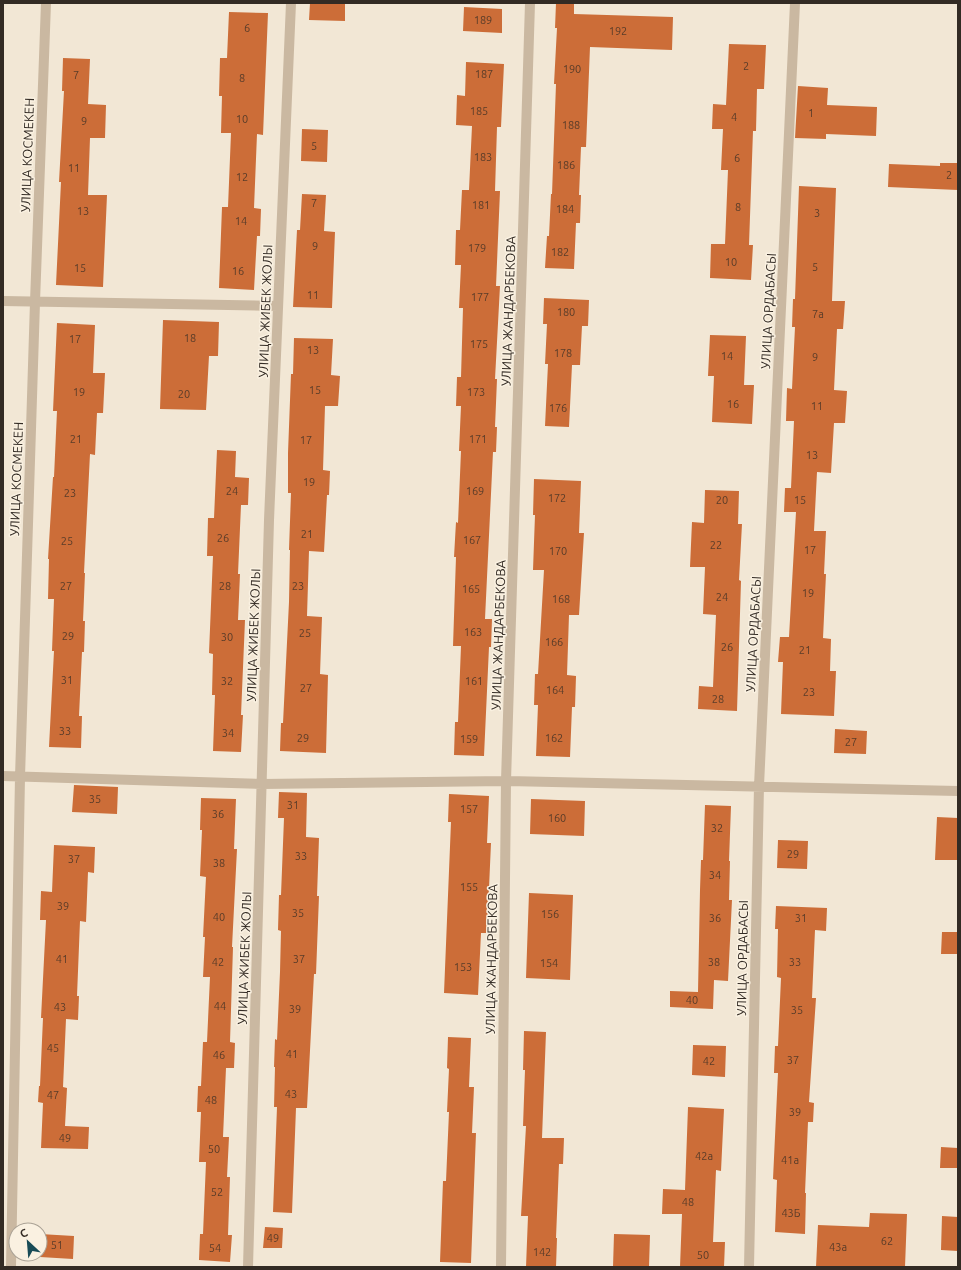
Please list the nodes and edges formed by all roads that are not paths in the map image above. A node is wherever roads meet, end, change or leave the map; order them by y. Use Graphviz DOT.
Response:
graph roads {
  1 [pos="46,3"];
  2 [pos="291,3"];
  3 [pos="530,3"];
  4 [pos="795,3"];
  5 [pos="3,301"];
  6 [pos="35,302"];
  7 [pos="278,306"];
  8 [pos="3,776"];
  9 [pos="20,777"];
  10 [pos="506,780"];
  11 [pos="262,784"];
  12 [pos="759,786"];
  13 [pos="958,792"];
  14 [pos="11,1267"];
  15 [pos="248,1267"];
  16 [pos="501,1267"];
  17 [pos="749,1267"];
  1 -- 6 [label="street, УЛИЦА КОСМЕКЕН"];
  2 -- 7 [label="street, УЛИЦА ЖИБЕК ЖОЛЫ"];
  3 -- 10 [label="street, УЛИЦА ЖАНДАРБЕКОВА"];
  4 -- 12 [label="street, УЛИЦА ОРДАБАСЫ"];
  5 -- 6 [label="street"];
  6 -- 7 [label="street"];
  6 -- 9 [label="street, УЛИЦА КОСМЕКЕН"];
  7 -- 11 [label="street, УЛИЦА ЖИБЕК ЖОЛЫ"];
  8 -- 9 [label="street"];
  9 -- 11 [label="street"];
  9 -- 14 [label="street, УЛИЦА КОСМЕКЕН"];
  10 -- 11 [label="street"];
  10 -- 12 [label="street"];
  10 -- 16 [label="street, УЛИЦА ЖАНДАРБЕКОВА"];
  11 -- 15 [label="street, УЛИЦА ЖИБЕК ЖОЛЫ"];
  12 -- 13 [label="street"];
  12 -- 17 [label="street, УЛИЦА ОРДАБАСЫ"];
}
